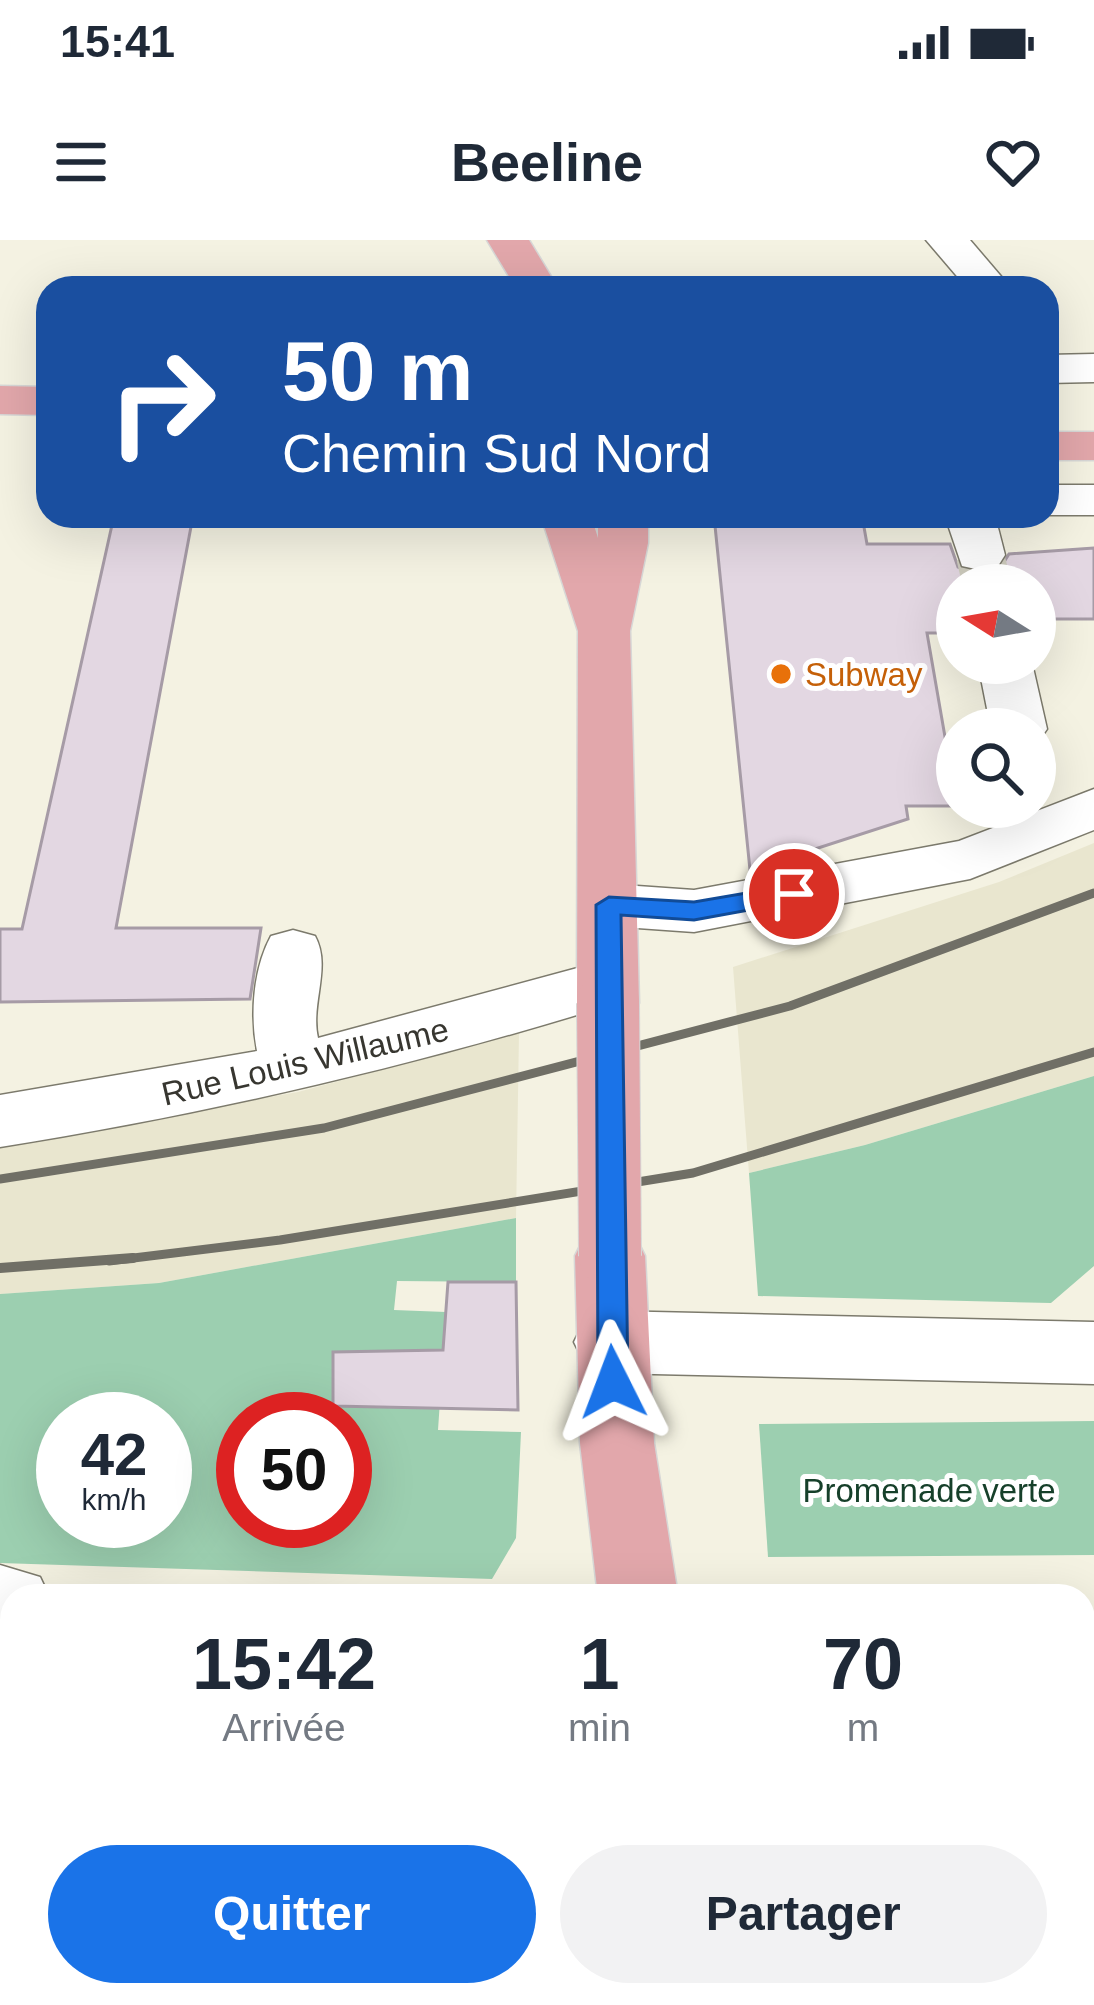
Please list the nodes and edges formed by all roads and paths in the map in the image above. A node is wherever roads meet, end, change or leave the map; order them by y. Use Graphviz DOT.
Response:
graph roads {
  1 [pos="508,240"];
  2 [pos="947,240"];
  3 [pos="530,276"];
  4 [pos="979,276"];
  5 [pos="0,400"];
  6 [pos="36,400"];
  7 [pos="1059,422"];
  8 [pos="1094,422"];
  9 [pos="1059,446"];
  10 [pos="1094,446"];
  11 [pos="1059,500"];
  12 [pos="1094,500"];
  13 [pos="570,528"];
  14 [pos="623,528"];
  15 [pos="604,632"];
  16 [pos="1029,828"];
  17 [pos="609,905"];
  18 [pos="293,952"];
  19 [pos="608,993"];
  20 [pos="292,1068"];
  21 [pos="0,1121"];
  22 [pos="610,1342"];
  23 [pos="1094,1353"];
  24 [pos="636,1584"];
  1 -- 3 [label="main road"];
  2 -- 4 [label="street"];
  5 -- 6 [label="main road"];
  7 -- 8 [label="main road"];
  9 -- 10 [label="main road"];
  11 -- 12 [label="street"];
  13 -- 15 [label="main road"];
  14 -- 15 [label="main road"];
  15 -- 17 [label="main road"];
  16 -- 17 [label="street"];
  17 -- 19 [label="main road"];
  18 -- 20 [label="street"];
  19 -- 20 [label="street, Rue Louis Willaume"];
  19 -- 22 [label="main road, bridge"];
  20 -- 21 [label="street, Rue Louis Willaume"];
  22 -- 23 [label="street"];
  22 -- 24 [label="main road"];
}
